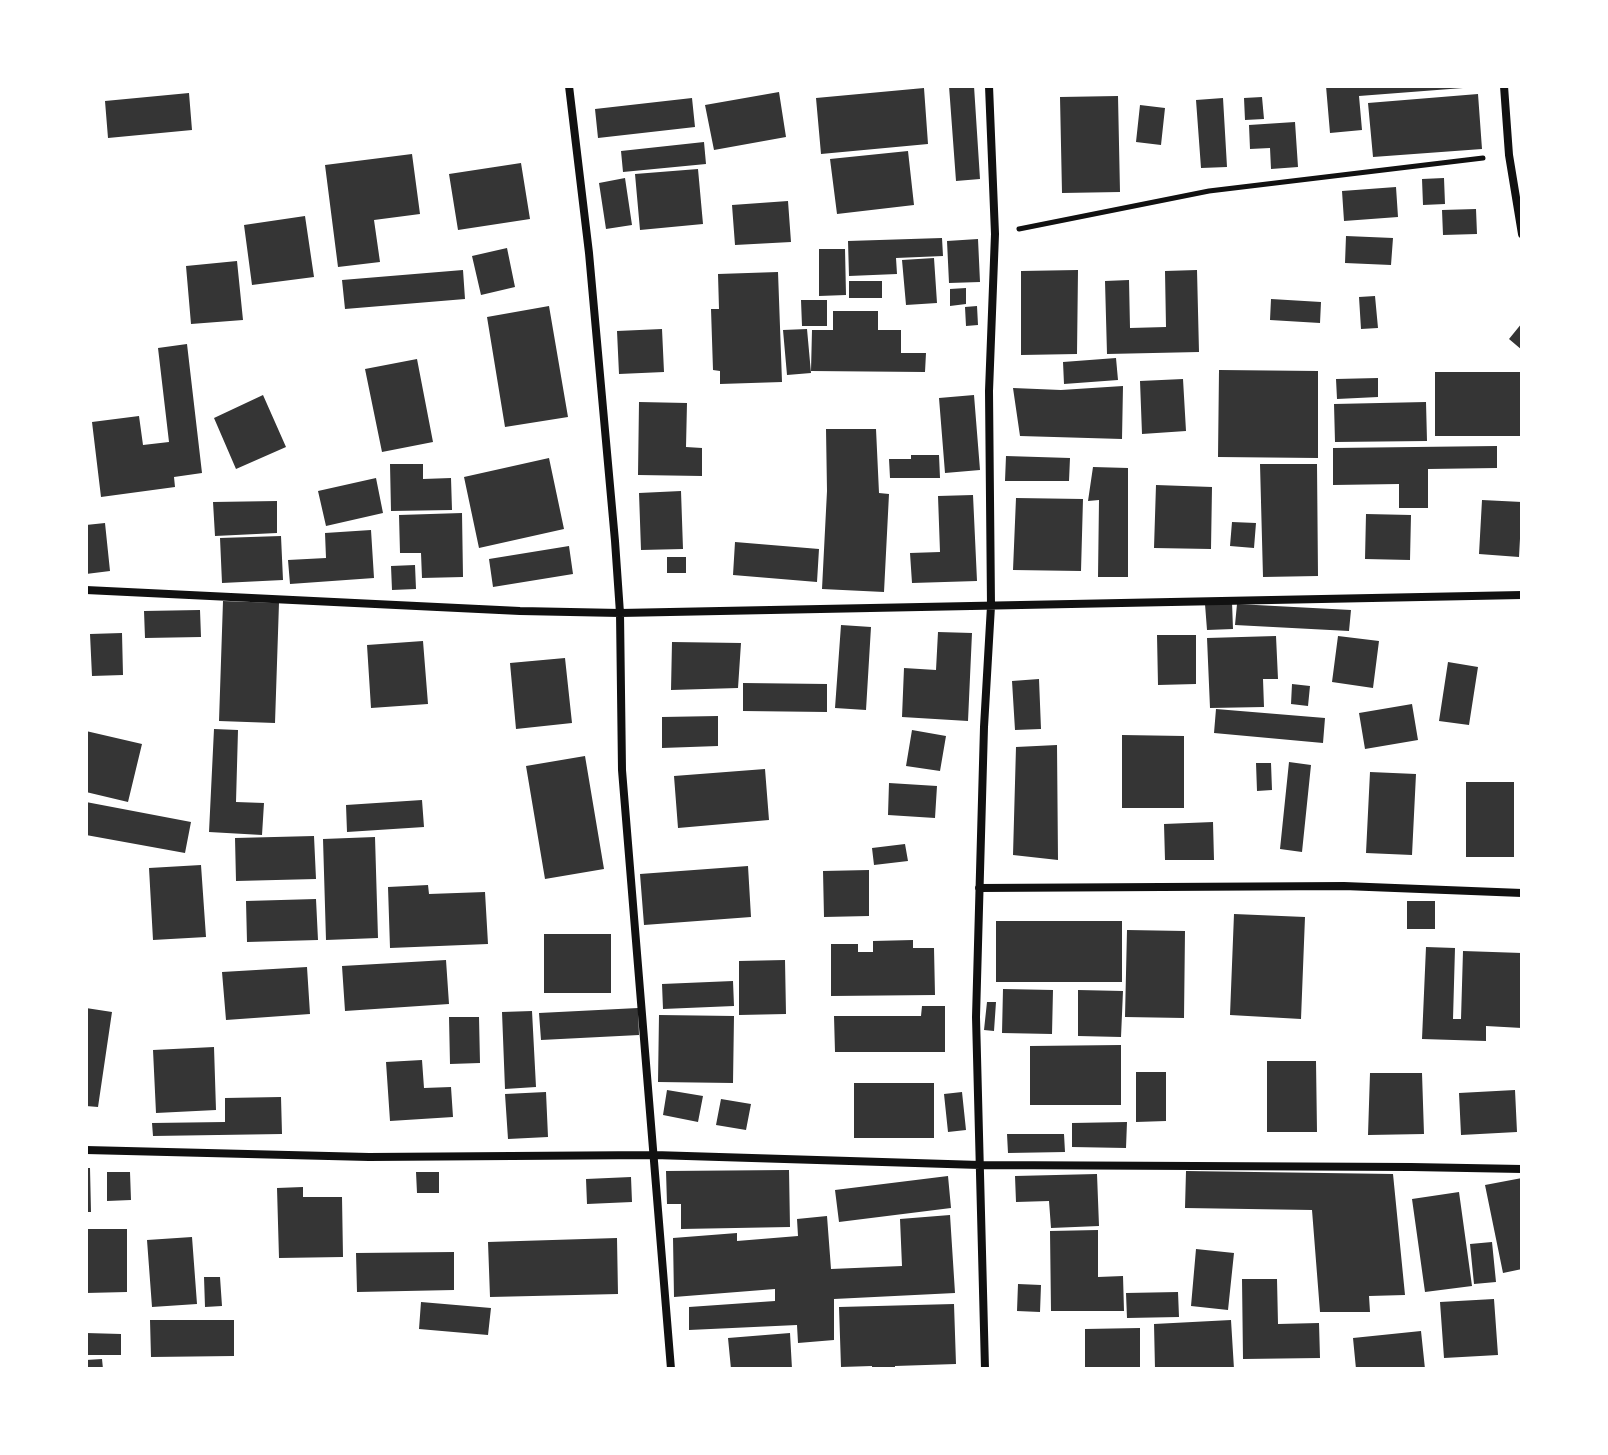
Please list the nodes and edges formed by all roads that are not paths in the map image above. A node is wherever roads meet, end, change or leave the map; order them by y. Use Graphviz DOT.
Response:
graph roads {
  1 [pos="569,86"];
  2 [pos="989,86"];
  3 [pos="1504,86"];
  4 [pos="1522,234"];
  5 [pos="86,590"];
  6 [pos="1522,595"];
  7 [pos="991,606"];
  8 [pos="620,613"];
  9 [pos="979,888"];
  10 [pos="1522,893"];
  11 [pos="86,1150"];
  12 [pos="654,1155"];
  13 [pos="980,1165"];
  14 [pos="1522,1169"];
  15 [pos="671,1369"];
  16 [pos="985,1369"];
  1 -- 8 [label="street"];
  2 -- 7 [label="street"];
  3 -- 4 [label="street"];
  5 -- 8 [label="street"];
  6 -- 7 [label="street"];
  7 -- 8 [label="street"];
  7 -- 9 [label="street"];
  8 -- 12 [label="street"];
  9 -- 10 [label="street"];
  9 -- 13 [label="street"];
  11 -- 12 [label="street"];
  12 -- 13 [label="street"];
  12 -- 15 [label="street"];
  13 -- 14 [label="street"];
  13 -- 16 [label="street"];
}
